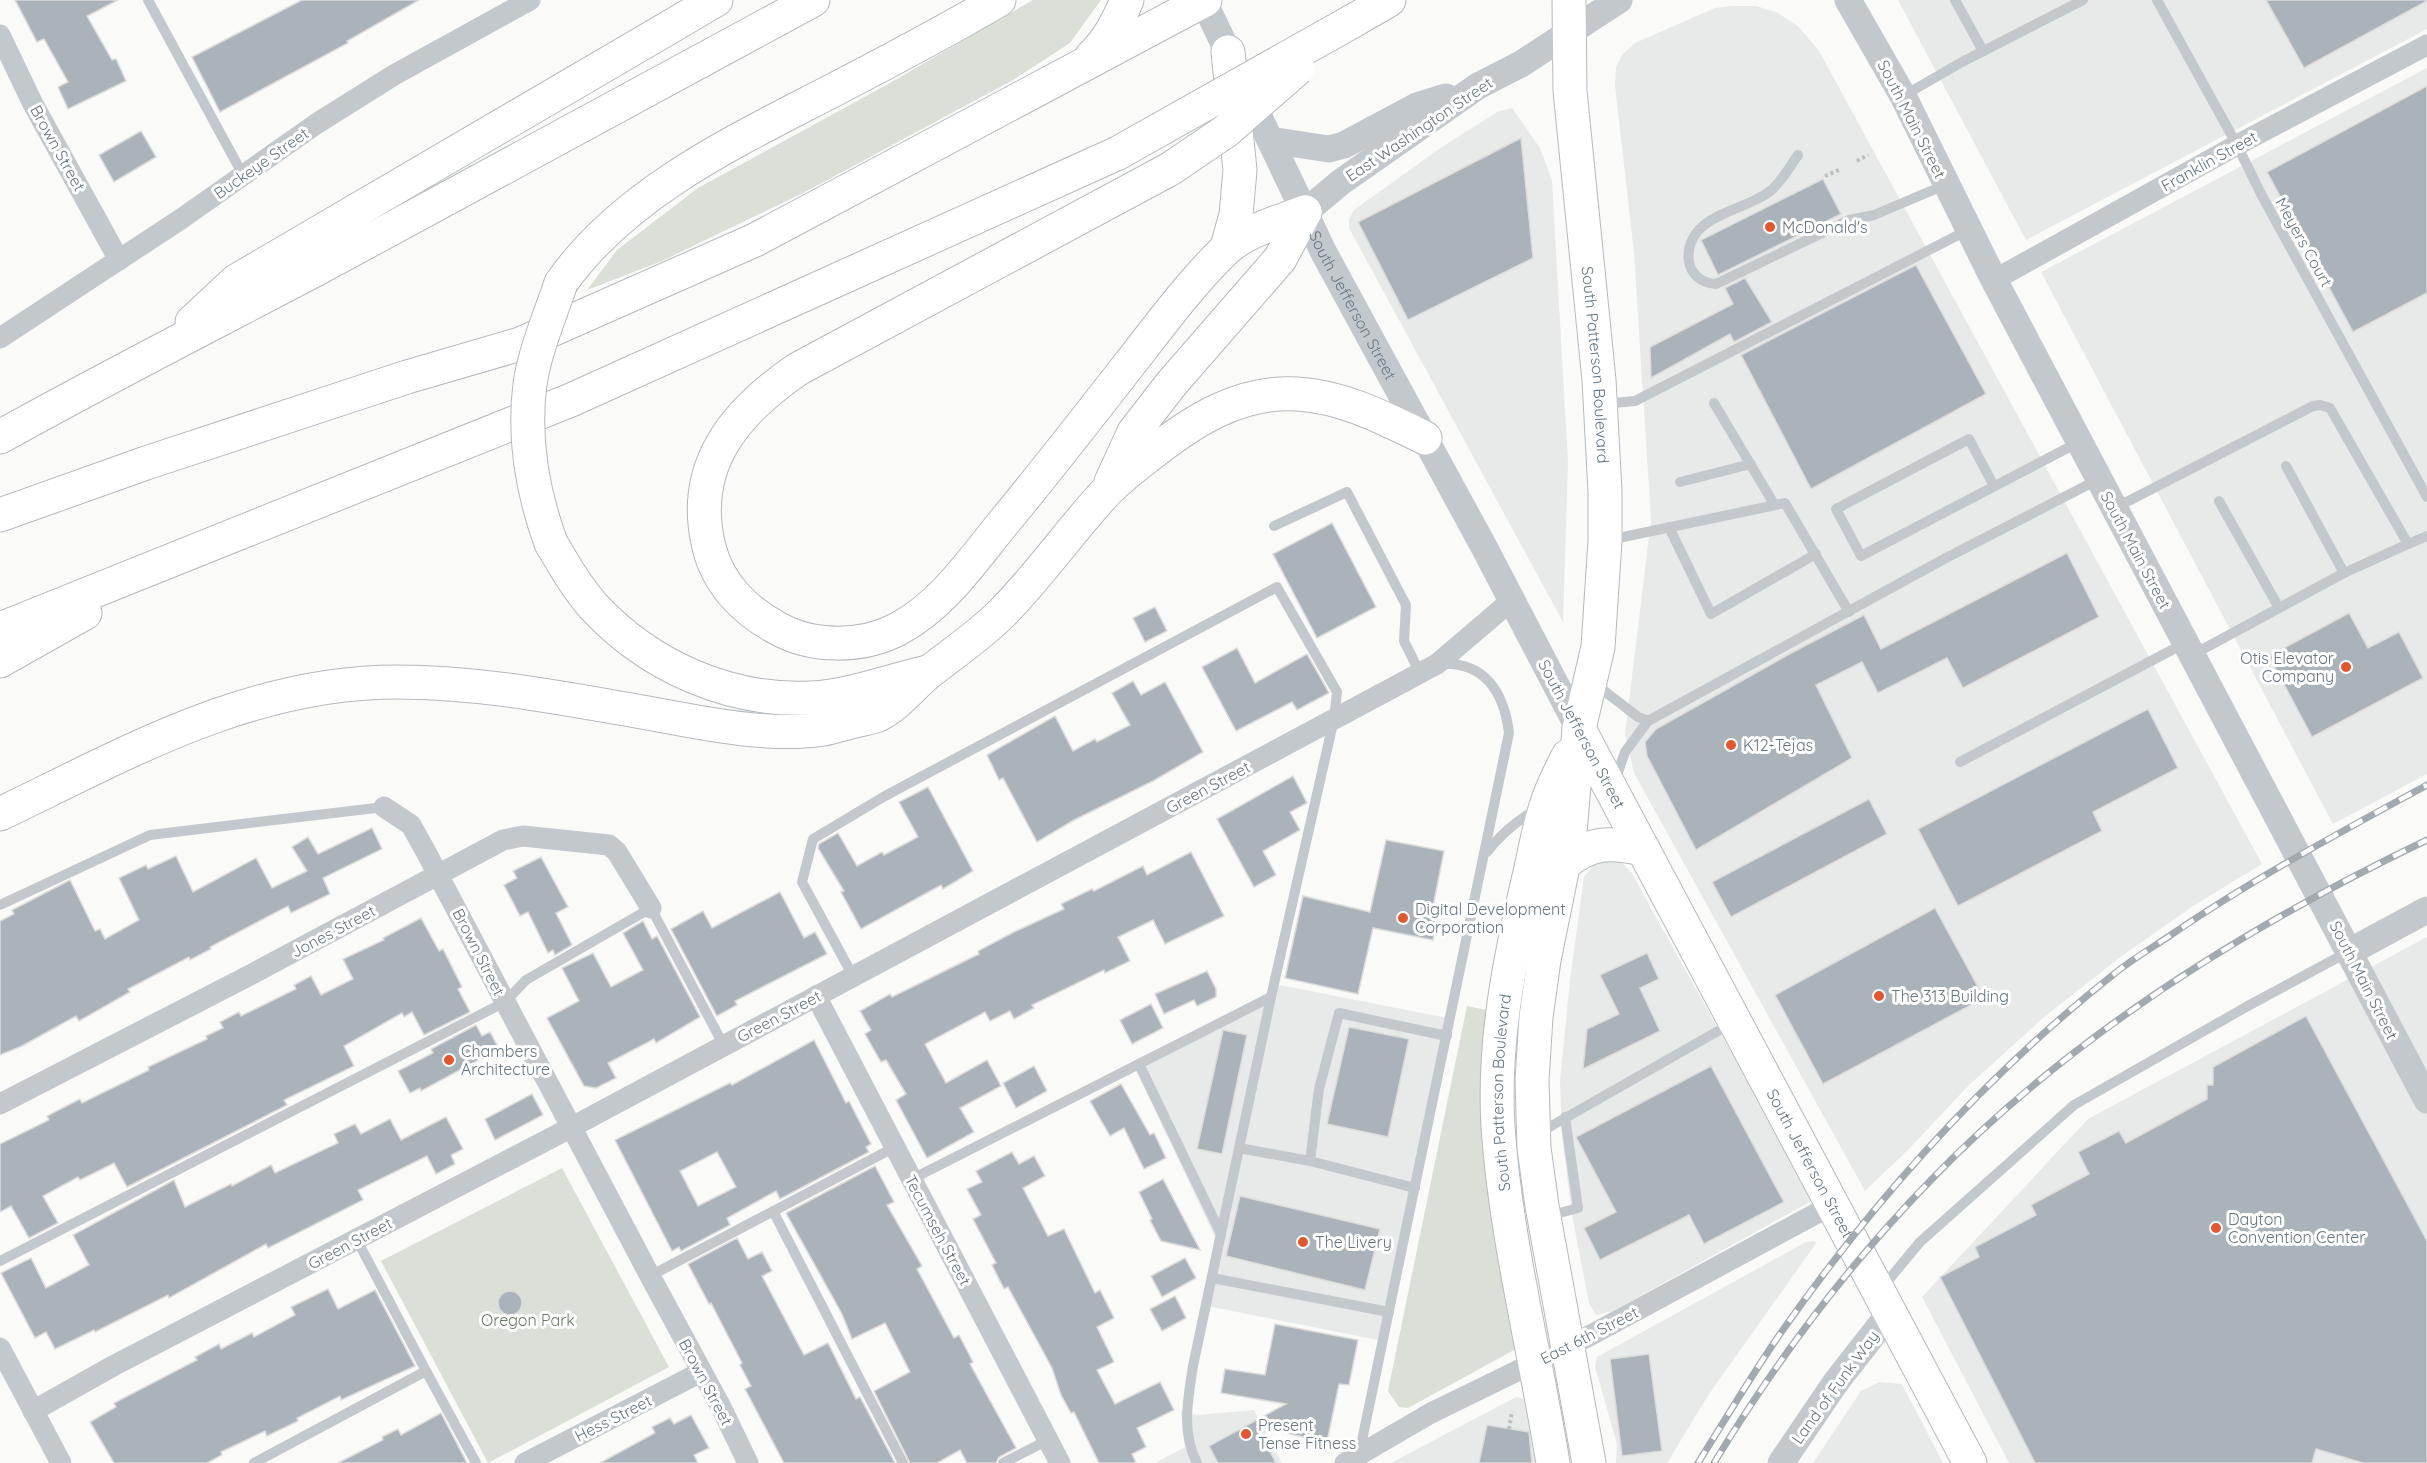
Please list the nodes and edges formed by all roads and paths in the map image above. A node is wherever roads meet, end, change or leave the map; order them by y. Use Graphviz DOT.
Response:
graph roads {
  1 [pos="148,0"];
  2 [pos="530,0"];
  3 [pos="716,0"];
  4 [pos="813,0"];
  5 [pos="999,0"];
  6 [pos="1128,0"];
  7 [pos="1204,0"];
  8 [pos="1389,0"];
  9 [pos="1569,0"];
  10 [pos="1619,0"];
  11 [pos="1848,0"];
  12 [pos="1955,0"];
  13 [pos="2083,0"];
  14 [pos="2157,0"];
  15 [pos="2070,3"];
  16 [pos="1351,22"];
  17 [pos="1569,32"];
  18 [pos="0,35"];
  19 [pos="2427,45"];
  20 [pos="1983,51"];
  21 [pos="1228,52"];
  22 [pos="1077,68"];
  23 [pos="1478,86"];
  24 [pos="1903,96"];
  25 [pos="1270,140"];
  26 [pos="2237,146"];
  27 [pos="1798,155"];
  28 [pos="1868,155"];
  29 [pos="1857,160"];
  30 [pos="1839,170"];
  31 [pos="243,175"];
  32 [pos="1825,177"];
  33 [pos="1946,184"];
  34 [pos="1305,212"];
  35 [pos="1969,230"];
  36 [pos="1227,247"];
  37 [pos="119,260"];
  38 [pos="1994,280"];
  39 [pos="0,338"];
  40 [pos="158,353"];
  41 [pos="1714,403"];
  42 [pos="1600,404"];
  43 [pos="0,437"];
  44 [pos="1425,438"];
  45 [pos="2079,442"];
  46 [pos="1751,465"];
  47 [pos="2286,466"];
  48 [pos="2099,479"];
  49 [pos="1680,482"];
  50 [pos="1994,486"];
  51 [pos="1106,492"];
  52 [pos="2427,497"];
  53 [pos="2218,501"];
  54 [pos="1774,504"];
  55 [pos="2114,508"];
  56 [pos="0,515"];
  57 [pos="1274,526"];
  58 [pos="1669,527"];
  59 [pos="2427,536"];
  60 [pos="1605,541"];
  61 [pos="2408,544"];
  62 [pos="192,553"];
  63 [pos="1816,554"];
  64 [pos="2344,573"];
  65 [pos="1512,600"];
  66 [pos="2279,608"];
  67 [pos="1849,612"];
  68 [pos="0,628"];
  69 [pos="2188,649"];
  70 [pos="0,661"];
  71 [pos="1429,669"];
  72 [pos="929,672"];
  73 [pos="1590,680"];
  74 [pos="1334,719"];
  75 [pos="1648,721"];
  76 [pos="1579,729"];
  77 [pos="1960,762"];
  78 [pos="1612,791"];
  79 [pos="1546,805"];
  80 [pos="384,807"];
  81 [pos="0,814"];
  82 [pos="1643,849"];
  83 [pos="1485,855"];
  84 [pos="1563,865"];
  85 [pos="439,875"];
  86 [pos="0,905"];
  87 [pos="651,908"];
  88 [pos="2427,910"];
  89 [pos="2349,952"];
  90 [pos="853,976"];
  91 [pos="816,996"];
  92 [pos="1271,997"];
  93 [pos="505,1002"];
  94 [pos="1734,1022"];
  95 [pos="1447,1036"];
  96 [pos="724,1046"];
  97 [pos="1139,1064"];
  98 [pos="2427,1100"];
  99 [pos="0,1104"];
  100 [pos="1565,1117"];
  101 [pos="572,1127"];
  102 [pos="1534,1137"];
  103 [pos="895,1147"];
  104 [pos="1239,1148"];
  105 [pos="1310,1161"];
  106 [pos="912,1179"];
  107 [pos="1415,1188"];
  108 [pos="1832,1204"];
  109 [pos="772,1211"];
  110 [pos="1544,1217"];
  111 [pos="1221,1234"];
  112 [pos="357,1240"];
  113 [pos="0,1261"];
  114 [pos="650,1276"];
  115 [pos="1212,1278"];
  116 [pos="1884,1302"];
  117 [pos="1389,1312"];
  118 [pos="1569,1347"];
  119 [pos="0,1348"];
  120 [pos="1534,1362"];
  121 [pos="426,1371"];
  122 [pos="701,1372"];
  123 [pos="33,1411"];
  124 [pos="1512,1411"];
  125 [pos="1509,1429"];
  126 [pos="1048,1440"];
  127 [pos="1352,1459"];
  128 [pos="58,1462"];
  129 [pos="528,1462"];
  130 [pos="254,1463"];
  131 [pos="476,1463"];
  132 [pos="748,1463"];
  133 [pos="903,1463"];
  134 [pos="1003,1463"];
  135 [pos="1060,1463"];
  136 [pos="1197,1463"];
  137 [pos="1553,1463"];
  138 [pos="1589,1463"];
  139 [pos="1780,1463"];
  140 [pos="1970,1463"];
  1 -- 31 [label="lane"];
  2 -- 31 [label="street, Buckeye Street"];
  3 -- 40 [label="main road"];
  4 -- 40 [label="main road"];
  5 -- 72 [label="main road, bridge"];
  6 -- 22 [label="main road"];
  7 -- 21 [label="street, South Jefferson Street"];
  7 -- 22 [label="main road"];
  8 -- 16 [label="main road"];
  9 -- 17 [label="main road, South Patterson Boulevard"];
  10 -- 17 [label="street, East Washington Street"];
  11 -- 24 [label="street, South Main Street"];
  12 -- 20 [label="lane"];
  13 -- 15 [label="lane"];
  14 -- 26 [label="lane, Meyers Court"];
  15 -- 20 [label="lane"];
  16 -- 36 [label="main road, bridge"];
  16 -- 62 [label="main road, bridge"];
  17 -- 23 [label="street, East Washington Street"];
  17 -- 42 [label="main road, South Patterson Boulevard"];
  18 -- 37 [label="street, Brown Street"];
  19 -- 26 [label="street, Franklin Street"];
  20 -- 24 [label="lane"];
  21 -- 25 [label="street, South Jefferson Street"];
  21 -- 36 [label="main road"];
  22 -- 56 [label="main road"];
  23 -- 25 [label="street"];
  23 -- 34 [label="street, East Washington Street"];
  24 -- 33 [label="street, South Main Street"];
  25 -- 34 [label="street, South Jefferson Street"];
  26 -- 38 [label="street, Franklin Street"];
  26 -- 52 [label="lane, Meyers Court"];
  27 -- 33 [label="lane"];
  28 -- 29 [label="path"];
  30 -- 32 [label="path"];
  31 -- 37 [label="street, Buckeye Street"];
  33 -- 35 [label="street, South Main Street"];
  34 -- 36 [label="main road"];
  34 -- 44 [label="street, South Jefferson Street"];
  34 -- 51 [label="main road"];
  35 -- 38 [label="street, South Main Street"];
  35 -- 42 [label="lane"];
  37 -- 39 [label="street, Buckeye Street"];
  38 -- 45 [label="street, South Main Street"];
  40 -- 43 [label="main road"];
  41 -- 46 [label="lane"];
  42 -- 60 [label="main road, South Patterson Boulevard"];
  44 -- 51 [label="main road"];
  44 -- 65 [label="street, South Jefferson Street"];
  45 -- 48 [label="street, South Main Street"];
  45 -- 50 [label="lane"];
  46 -- 49 [label="lane"];
  46 -- 54 [label="lane"];
  47 -- 64 [label="lane"];
  48 -- 55 [label="street, South Main Street"];
  48 -- 67 [label="lane"];
  50 -- 50 [label="lane"];
  51 -- 72 [label="main road"];
  53 -- 66 [label="lane"];
  54 -- 58 [label="lane"];
  54 -- 63 [label="lane"];
  55 -- 61 [label="lane"];
  55 -- 69 [label="street, South Main Street"];
  57 -- 71 [label="lane"];
  58 -- 60 [label="lane"];
  58 -- 63 [label="lane"];
  59 -- 61 [label="lane"];
  60 -- 73 [label="main road, South Patterson Boulevard"];
  61 -- 64 [label="lane"];
  62 -- 68 [label="main road"];
  62 -- 70 [label="main road"];
  63 -- 67 [label="lane"];
  64 -- 66 [label="lane"];
  65 -- 71 [label="street, Green Street"];
  65 -- 76 [label="street, South Jefferson Street"];
  66 -- 69 [label="lane"];
  67 -- 75 [label="lane"];
  69 -- 77 [label="lane"];
  69 -- 89 [label="street, South Main Street"];
  71 -- 74 [label="street, Green Street"];
  71 -- 83 [label="lane"];
  72 -- 81 [label="main road"];
  73 -- 75 [label="lane"];
  73 -- 76 [label="main road, South Patterson Boulevard"];
  74 -- 90 [label="street, Green Street"];
  74 -- 90 [label="lane"];
  74 -- 92 [label="lane"];
  75 -- 78 [label="lane"];
  76 -- 78 [label="main road, South Jefferson Street"];
  76 -- 79 [label="main road, South Patterson Boulevard"];
  76 -- 84 [label="main road, South Patterson Boulevard"];
  78 -- 82 [label="main road, South Jefferson Street"];
  79 -- 83 [label="lane"];
  79 -- 120 [label="main road, South Patterson Boulevard"];
  80 -- 85 [label="street, Brown Street"];
  80 -- 86 [label="lane, Brown Street"];
  82 -- 84 [label="main road"];
  82 -- 94 [label="main road, South Jefferson Street"];
  83 -- 95 [label="lane"];
  84 -- 102 [label="main road, South Patterson Boulevard"];
  85 -- 87 [label="street, Jones Street"];
  85 -- 93 [label="street, Brown Street"];
  85 -- 99 [label="street, Jones Street"];
  87 -- 93 [label="lane"];
  87 -- 96 [label="lane"];
  88 -- 89 [label="street"];
  89 -- 98 [label="street, South Main Street"];
  89 -- 116 [label="lane"];
  90 -- 91 [label="street, Green Street"];
  91 -- 96 [label="street, Green Street"];
  91 -- 103 [label="street, Tecumseh Street"];
  92 -- 97 [label="lane"];
  92 -- 104 [label="lane"];
  93 -- 101 [label="street, Brown Street"];
  93 -- 113 [label="lane"];
  94 -- 100 [label="lane"];
  94 -- 108 [label="main road, South Jefferson Street"];
  95 -- 105 [label="lane"];
  95 -- 107 [label="lane"];
  96 -- 101 [label="street, Green Street"];
  97 -- 106 [label="lane"];
  97 -- 111 [label="lane"];
  100 -- 102 [label="lane"];
  100 -- 110 [label="lane"];
  101 -- 112 [label="street, Green Street"];
  101 -- 114 [label="street, Brown Street"];
  102 -- 110 [label="main road, South Patterson Boulevard"];
  103 -- 106 [label="street, Tecumseh Street"];
  103 -- 109 [label="lane"];
  104 -- 105 [label="lane"];
  104 -- 111 [label="lane"];
  105 -- 107 [label="lane"];
  106 -- 126 [label="street, Tecumseh Street"];
  107 -- 117 [label="lane"];
  108 -- 116 [label="main road, South Jefferson Street"];
  108 -- 118 [label="street, East 6th Street"];
  109 -- 114 [label="lane"];
  109 -- 133 [label="lane"];
  110 -- 118 [label="main road, South Patterson Boulevard"];
  111 -- 115 [label="lane"];
  112 -- 121 [label="lane"];
  112 -- 123 [label="street, Green Street"];
  114 -- 122 [label="street, Brown Street"];
  115 -- 117 [label="lane"];
  115 -- 136 [label="lane"];
  116 -- 139 [label="street, Land of Funk Way"];
  116 -- 140 [label="main road, South Jefferson Street"];
  117 -- 127 [label="lane"];
  118 -- 120 [label="street, East 6th Street"];
  118 -- 138 [label="main road, South Patterson Boulevard"];
  119 -- 123 [label="street"];
  120 -- 127 [label="street, East 6th Street"];
  120 -- 137 [label="main road, South Patterson Boulevard"];
  121 -- 130 [label="lane"];
  121 -- 131 [label="lane"];
  122 -- 129 [label="street, Hess Street"];
  122 -- 132 [label="street, Brown Street"];
  123 -- 128 [label="street"];
  124 -- 125 [label="path"];
  126 -- 134 [label="lane"];
  126 -- 135 [label="street, Tecumseh Street"];
}
